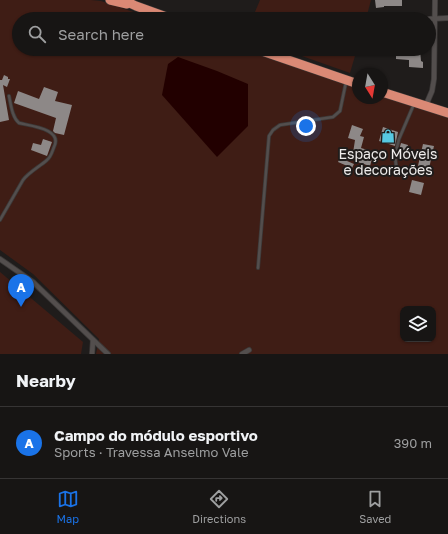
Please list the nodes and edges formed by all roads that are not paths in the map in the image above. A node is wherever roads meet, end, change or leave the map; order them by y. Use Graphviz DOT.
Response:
graph roads {
  1 [pos="110,0"];
  2 [pos="123,0"];
  3 [pos="435,0"];
  4 [pos="136,6"];
  5 [pos="153,12"];
  6 [pos="435,12"];
  7 [pos="448,18"];
  8 [pos="436,19"];
  9 [pos="276,56"];
  10 [pos="434,56"];
  11 [pos="346,80"];
  12 [pos="352,82"];
  13 [pos="388,94"];
  14 [pos="9,96"];
  15 [pos="414,102"];
  16 [pos="426,106"];
  17 [pos="448,113"];
  18 [pos="397,173"];
  19 [pos="0,220"];
  20 [pos="0,259"];
  21 [pos="258,268"];
  22 [pos="93,340"];
  23 [pos="249,350"];
  24 [pos="92,354"];
  25 [pos="108,354"];
  26 [pos="242,354"];
  1 -- 4 [label="highway"];
  2 -- 4 [label="highway"];
  3 -- 6 [label="street"];
  4 -- 5 [label="highway"];
  7 -- 8 [label="street"];
  9 -- 11 [label="highway"];
  10 -- 16 [label="street"];
  11 -- 12 [label="highway"];
  11 -- 21 [label="lane"];
  13 -- 15 [label="highway"];
  14 -- 19 [label="lane"];
  15 -- 16 [label="highway"];
  15 -- 18 [label="lane"];
  16 -- 17 [label="highway"];
  20 -- 22 [label="street"];
  22 -- 24 [label="street"];
  22 -- 25 [label="street"];
  23 -- 26 [label="street"];
}
